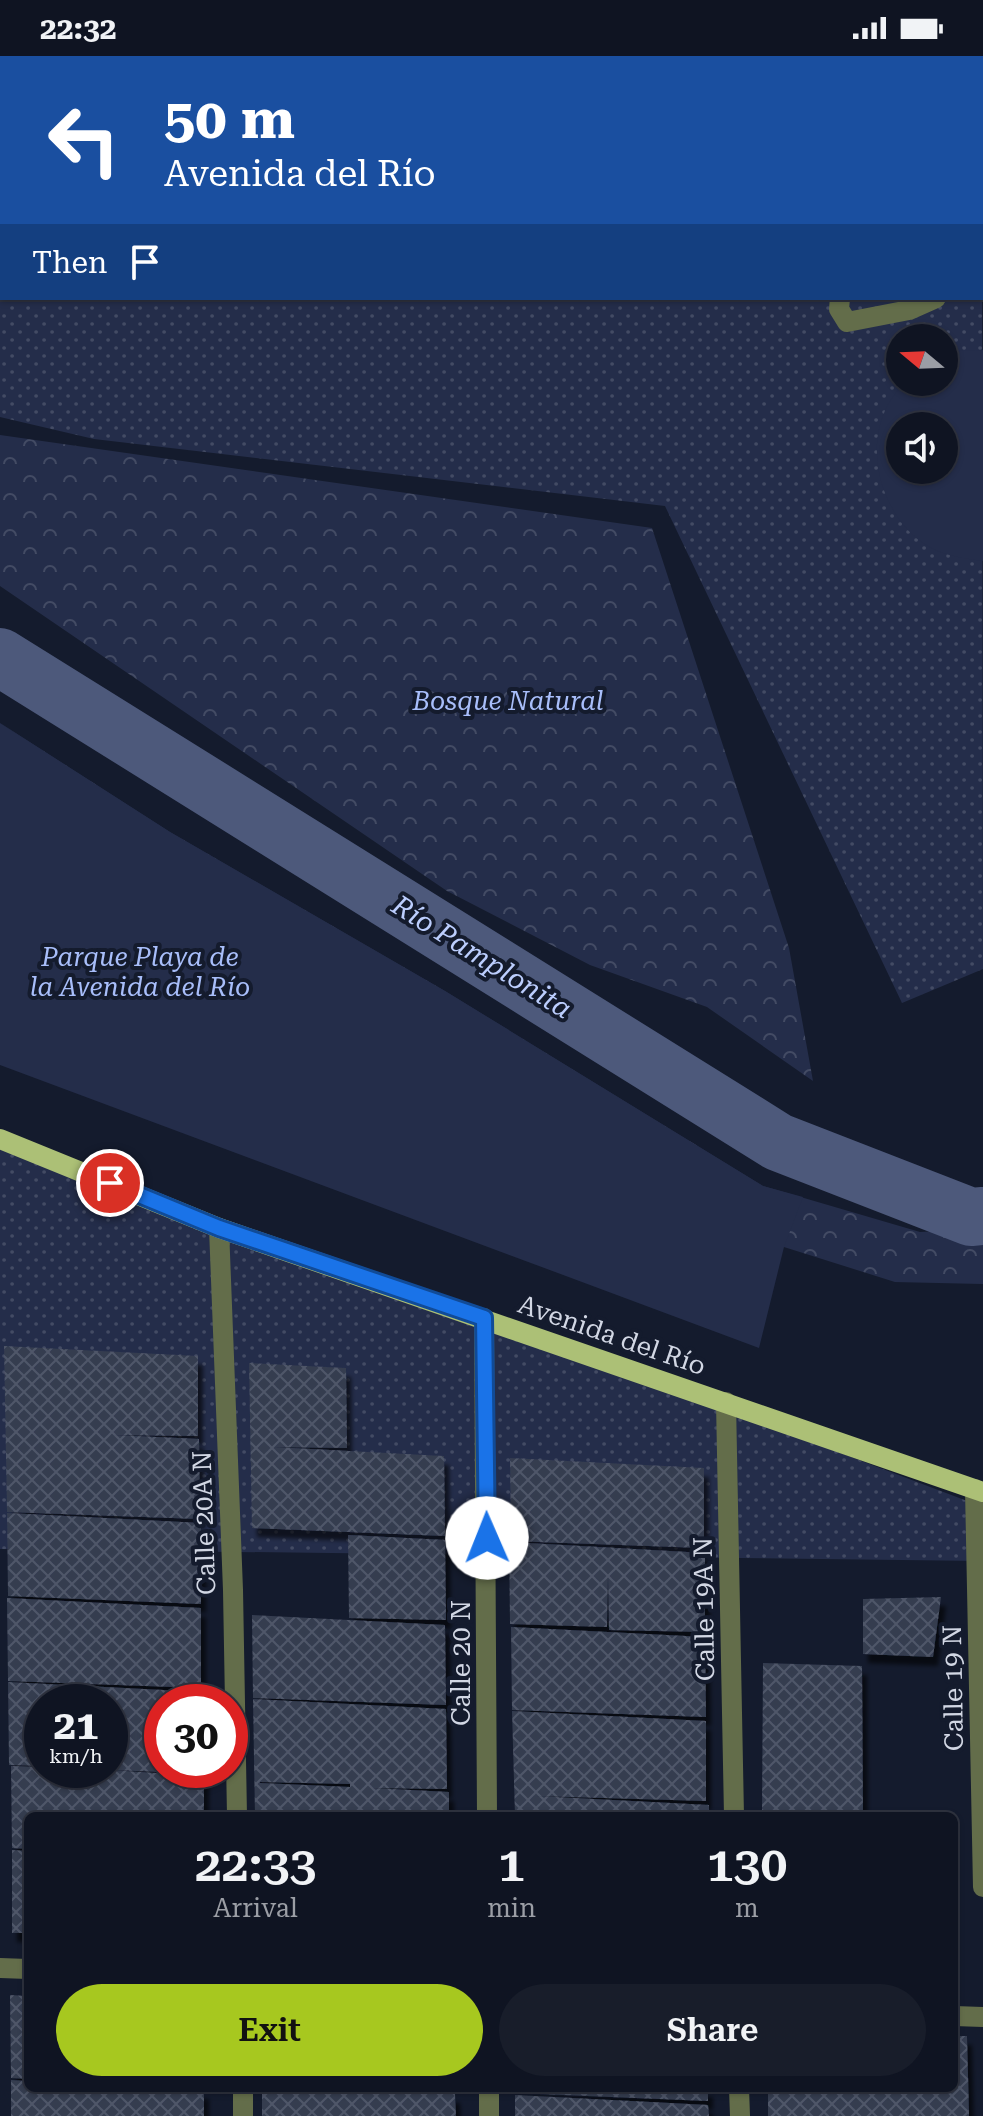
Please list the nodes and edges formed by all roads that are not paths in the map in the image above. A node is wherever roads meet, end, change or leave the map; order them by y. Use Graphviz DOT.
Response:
graph roads {
  1 [pos="840,300"];
  2 [pos="932,300"];
  3 [pos="0,1139"];
  4 [pos="219,1228"];
  5 [pos="484,1318"];
  6 [pos="726,1402"];
  7 [pos="979,1490"];
  8 [pos="237,1812"];
  9 [pos="487,1812"];
  10 [pos="734,1812"];
  11 [pos="983,1887"];
  12 [pos="0,1968"];
  13 [pos="24,1969"];
  14 [pos="958,2016"];
  15 [pos="983,2017"];
  16 [pos="243,2092"];
  17 [pos="489,2092"];
  18 [pos="739,2092"];
  19 [pos="243,2116"];
  20 [pos="489,2116"];
  21 [pos="740,2116"];
  1 -- 2 [label="street"];
  3 -- 4 [label="main road, Avenida del Río"];
  4 -- 5 [label="main road, Avenida del Río"];
  4 -- 8 [label="street, Calle 20A N"];
  5 -- 6 [label="main road, Avenida del Río"];
  5 -- 9 [label="street, Calle 20 N"];
  6 -- 7 [label="main road, Avenida del Río"];
  6 -- 10 [label="street, Calle 19A N"];
  7 -- 11 [label="street, Calle 19 N"];
  12 -- 13 [label="street"];
  14 -- 15 [label="street"];
  16 -- 19 [label="street"];
  17 -- 20 [label="street"];
  18 -- 21 [label="street"];
}
